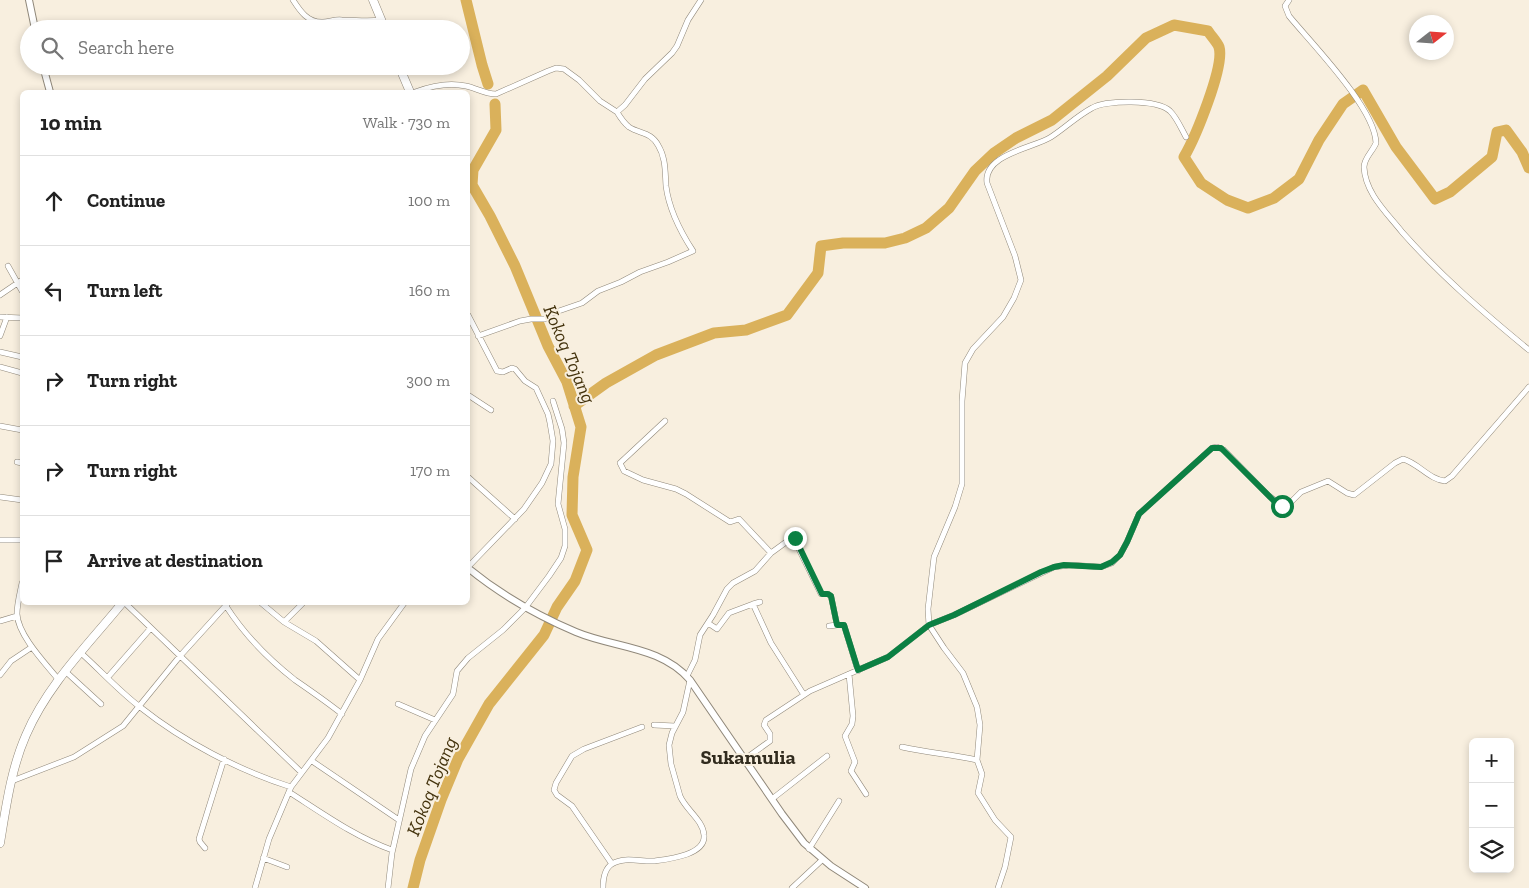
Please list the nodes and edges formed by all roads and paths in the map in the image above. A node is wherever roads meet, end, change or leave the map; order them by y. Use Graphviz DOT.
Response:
graph roads {
  1 [pos="29,0"];
  2 [pos="293,0"];
  3 [pos="373,0"];
  4 [pos="702,0"];
  5 [pos="1290,0"];
  6 [pos="33,20"];
  7 [pos="312,20"];
  8 [pos="381,20"];
  9 [pos="46,75"];
  10 [pos="403,75"];
  11 [pos="50,90"];
  12 [pos="409,90"];
  13 [pos="423,90"];
  14 [pos="617,112"];
  15 [pos="1186,137"];
  16 [pos="8,266"];
  17 [pos="20,282"];
  18 [pos="0,295"];
  19 [pos="0,317"];
  20 [pos="7,317"];
  21 [pos="20,318"];
  22 [pos="470,319"];
  23 [pos="0,336"];
  24 [pos="478,336"];
  25 [pos="1529,350"];
  26 [pos="0,352"];
  27 [pos="20,357"];
  28 [pos="0,368"];
  29 [pos="20,373"];
  30 [pos="1529,386"];
  31 [pos="470,395"];
  32 [pos="553,401"];
  33 [pos="491,410"];
  34 [pos="665,421"];
  35 [pos="0,426"];
  36 [pos="20,430"];
  37 [pos="470,479"];
  38 [pos="0,497"];
  39 [pos="20,500"];
  40 [pos="515,519"];
  41 [pos="0,540"];
  42 [pos="20,540"];
  43 [pos="771,553"];
  44 [pos="470,565"];
  45 [pos="470,568"];
  46 [pos="20,596"];
  47 [pos="760,602"];
  48 [pos="753,604"];
  49 [pos="121,605"];
  50 [pos="126,605"];
  51 [pos="226,605"];
  52 [pos="228,605"];
  53 [pos="264,605"];
  54 [pos="301,605"];
  55 [pos="403,605"];
  56 [pos="525,608"];
  57 [pos="17,616"];
  58 [pos="0,621"];
  59 [pos="284,622"];
  60 [pos="708,623"];
  61 [pos="837,625"];
  62 [pos="929,625"];
  63 [pos="829,626"];
  64 [pos="150,629"];
  65 [pos="32,646"];
  66 [pos="81,653"];
  67 [pos="180,656"];
  68 [pos="858,670"];
  69 [pos="65,671"];
  70 [pos="849,674"];
  71 [pos="0,675"];
  72 [pos="108,677"];
  73 [pos="689,678"];
  74 [pos="58,679"];
  75 [pos="360,680"];
  76 [pos="804,695"];
  77 [pos="101,704"];
  78 [pos="398,704"];
  79 [pos="140,707"];
  80 [pos="342,714"];
  81 [pos="432,719"];
  82 [pos="654,726"];
  83 [pos="675,726"];
  84 [pos="642,727"];
  85 [pos="902,747"];
  86 [pos="827,756"];
  87 [pos="224,759"];
  88 [pos="745,759"];
  89 [pos="977,760"];
  90 [pos="312,761"];
  91 [pos="301,772"];
  92 [pos="12,781"];
  93 [pos="290,789"];
  94 [pos="866,794"];
  95 [pos="772,800"];
  96 [pos="839,801"];
  97 [pos="399,820"];
  98 [pos="0,843"];
  99 [pos="205,848"];
  100 [pos="810,849"];
  101 [pos="392,850"];
  102 [pos="263,858"];
  103 [pos="822,860"];
  104 [pos="612,864"];
  105 [pos="287,867"];
  106 [pos="255,888"];
  107 [pos="388,888"];
  108 [pos="603,888"];
  109 [pos="792,888"];
  110 [pos="864,888"];
  111 [pos="998,888"];
  1 -- 6 [label="street"];
  2 -- 7 [label="street"];
  3 -- 8 [label="main road"];
  4 -- 14 [label="street"];
  5 -- 25 [label="street"];
  9 -- 11 [label="street"];
  10 -- 12 [label="main road"];
  13 -- 14 [label="street"];
  14 -- 24 [label="street"];
  15 -- 62 [label="street"];
  16 -- 17 [label="street"];
  17 -- 18 [label="street"];
  19 -- 20 [label="street"];
  20 -- 21 [label="street"];
  20 -- 23 [label="street"];
  22 -- 24 [label="street"];
  24 -- 40 [label="street"];
  26 -- 27 [label="street"];
  28 -- 29 [label="street"];
  30 -- 62 [label="street"];
  31 -- 33 [label="street"];
  32 -- 56 [label="street"];
  34 -- 43 [label="street"];
  35 -- 36 [label="street"];
  37 -- 40 [label="street"];
  38 -- 39 [label="street"];
  40 -- 44 [label="street"];
  41 -- 42 [label="street"];
  43 -- 60 [label="street"];
  43 -- 61 [label="street"];
  45 -- 56 [label="street"];
  46 -- 57 [label="street"];
  47 -- 48 [label="street"];
  48 -- 60 [label="street"];
  48 -- 76 [label="street"];
  49 -- 66 [label="main road"];
  50 -- 64 [label="street"];
  51 -- 67 [label="street"];
  52 -- 80 [label="street"];
  53 -- 59 [label="street"];
  54 -- 59 [label="street"];
  55 -- 75 [label="street"];
  56 -- 73 [label="street"];
  56 -- 81 [label="street"];
  57 -- 58 [label="street"];
  57 -- 65 [label="street"];
  59 -- 75 [label="street"];
  60 -- 73 [label="street"];
  61 -- 63 [label="street"];
  61 -- 68 [label="street"];
  62 -- 68 [label="street"];
  62 -- 89 [label="street"];
  64 -- 67 [label="street"];
  64 -- 72 [label="street"];
  65 -- 71 [label="street"];
  65 -- 74 [label="street"];
  66 -- 69 [label="main road"];
  66 -- 72 [label="street"];
  67 -- 79 [label="street"];
  67 -- 91 [label="street"];
  68 -- 70 [label="street"];
  69 -- 74 [label="main road"];
  69 -- 77 [label="street"];
  70 -- 76 [label="street"];
  70 -- 94 [label="street"];
  72 -- 79 [label="street"];
  73 -- 83 [label="street"];
  73 -- 88 [label="street"];
  74 -- 92 [label="main road"];
  75 -- 80 [label="street"];
  76 -- 88 [label="street"];
  78 -- 81 [label="street"];
  79 -- 87 [label="street"];
  79 -- 92 [label="street"];
  80 -- 90 [label="street"];
  81 -- 97 [label="street"];
  82 -- 83 [label="street"];
  83 -- 104 [label="street"];
  84 -- 104 [label="street"];
  85 -- 89 [label="street"];
  86 -- 95 [label="street"];
  87 -- 93 [label="street"];
  87 -- 99 [label="street"];
  88 -- 95 [label="street"];
  89 -- 111 [label="street"];
  90 -- 91 [label="street"];
  90 -- 97 [label="street"];
  91 -- 93 [label="street"];
  92 -- 98 [label="main road"];
  93 -- 101 [label="street"];
  93 -- 102 [label="street"];
  95 -- 100 [label="street"];
  96 -- 100 [label="street"];
  97 -- 101 [label="street"];
  100 -- 103 [label="street"];
  101 -- 107 [label="street"];
  102 -- 105 [label="street"];
  102 -- 106 [label="street"];
  103 -- 109 [label="street"];
  103 -- 110 [label="street"];
  104 -- 108 [label="street"];
}
